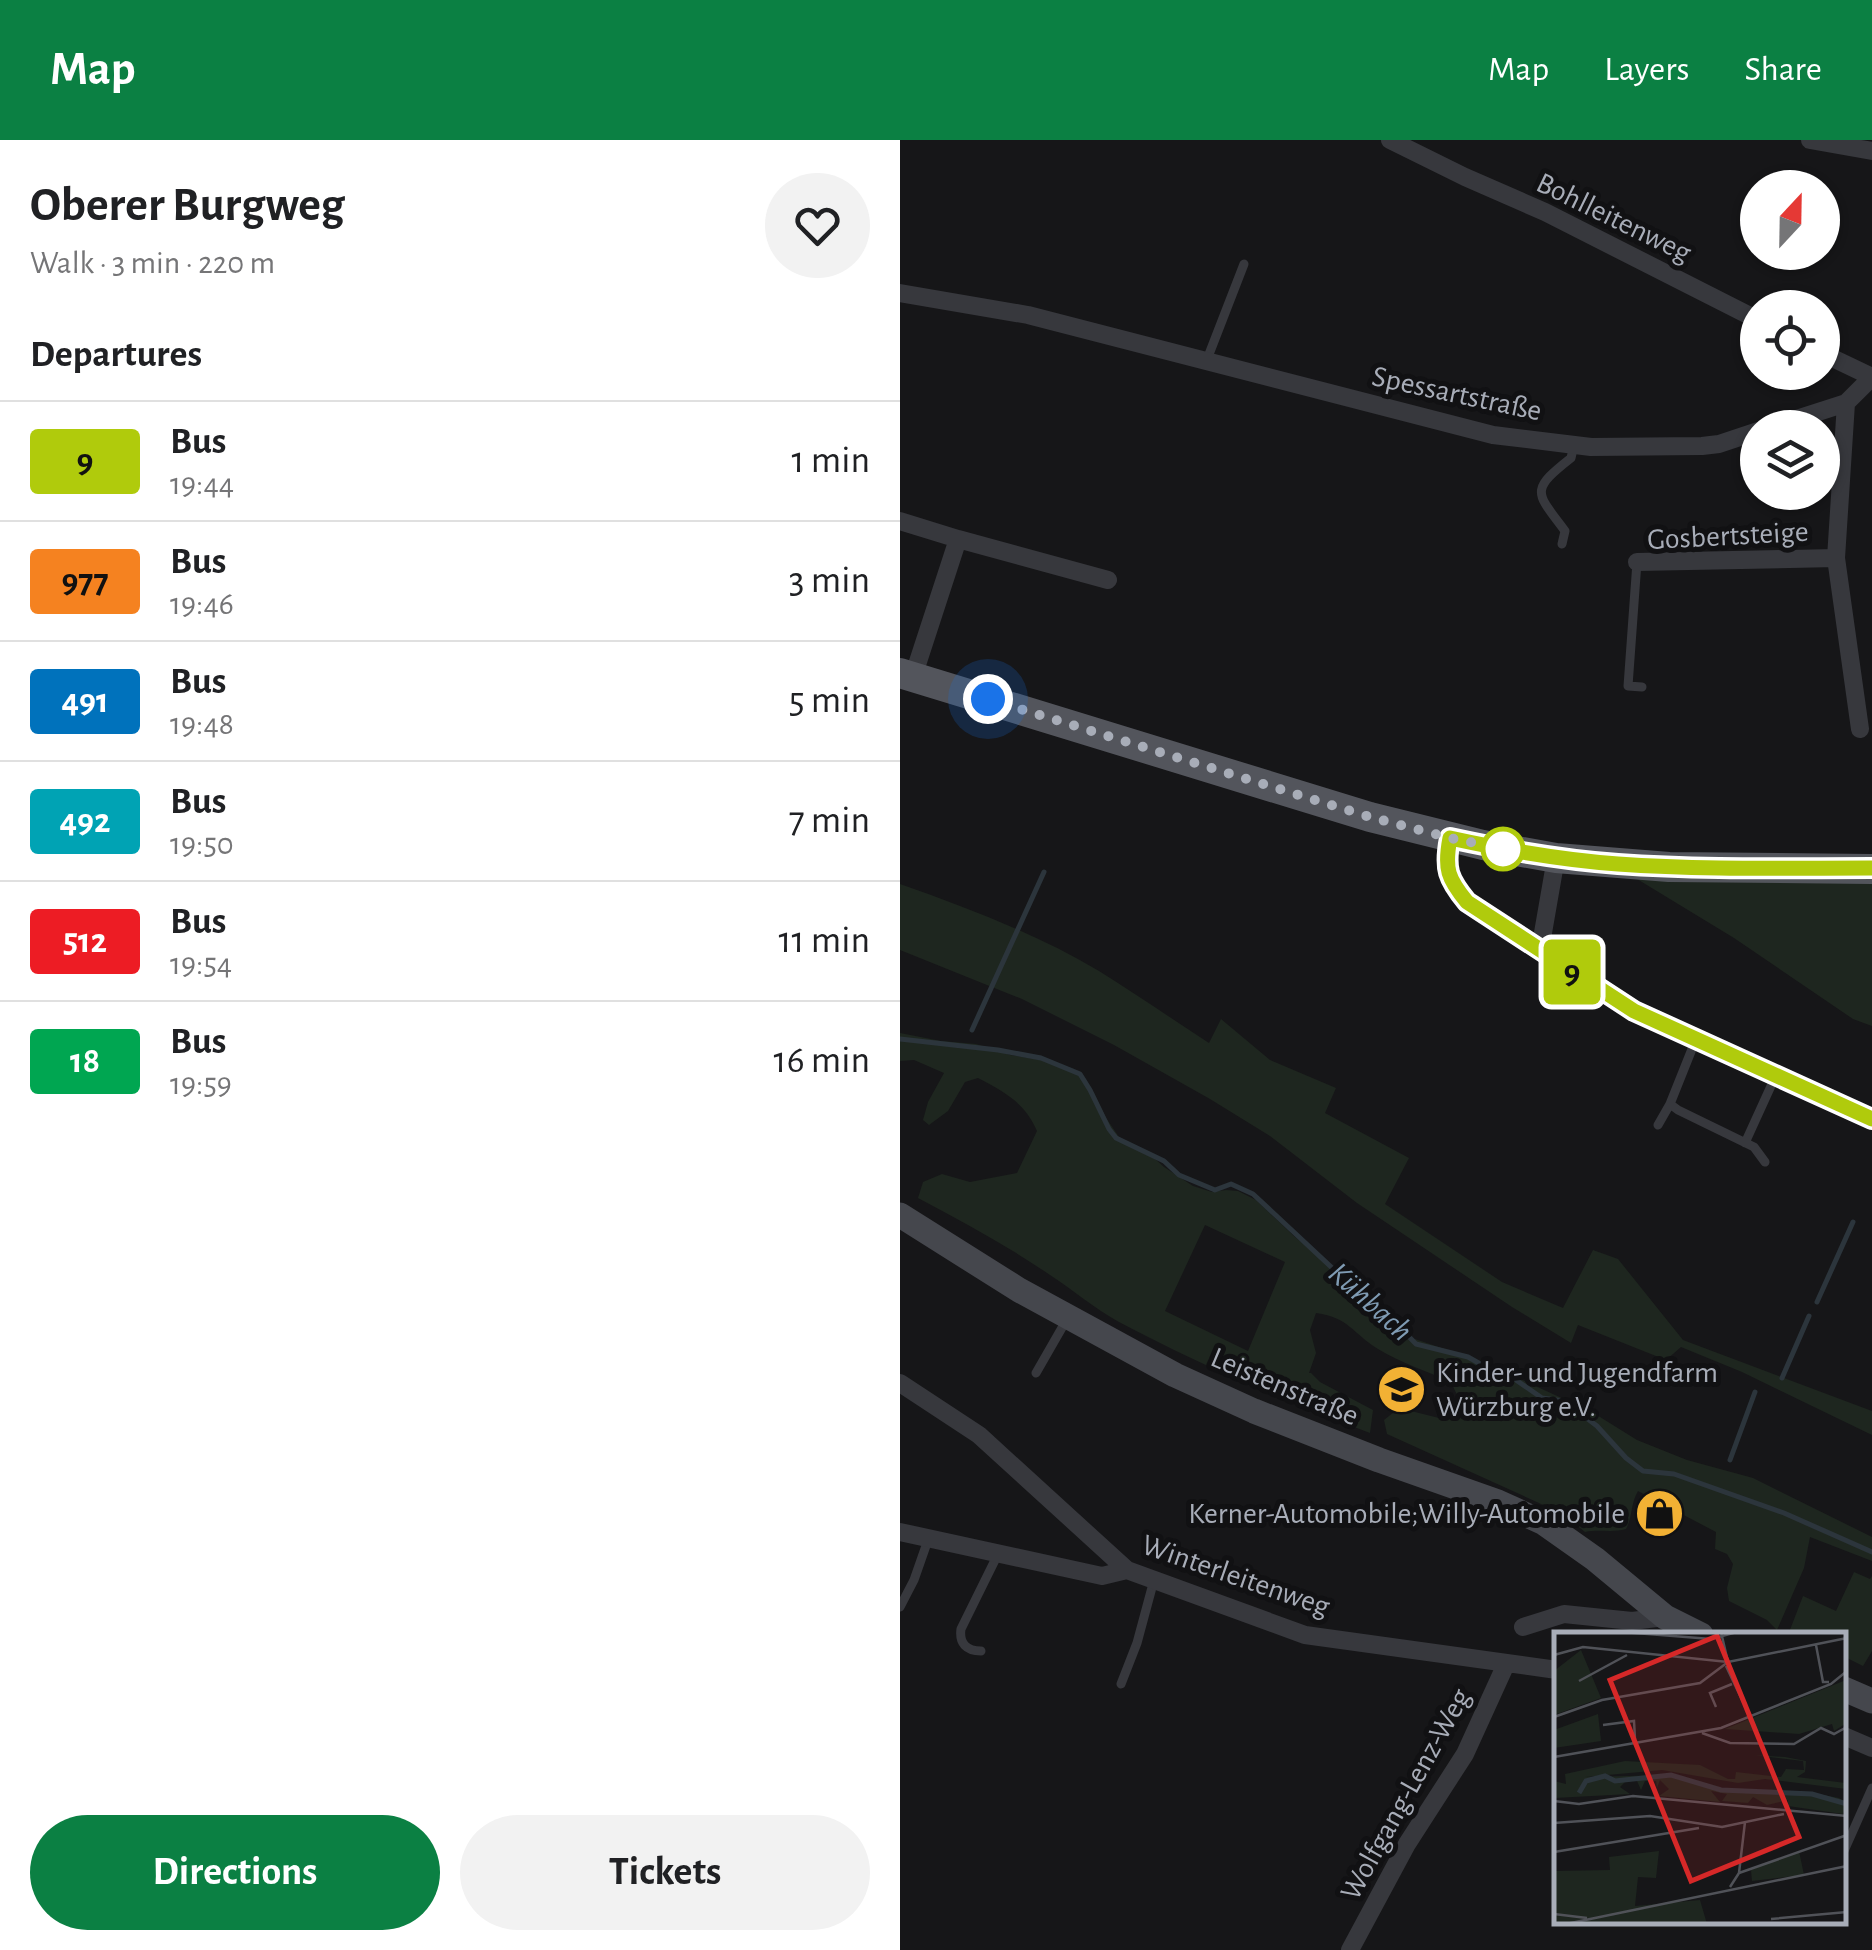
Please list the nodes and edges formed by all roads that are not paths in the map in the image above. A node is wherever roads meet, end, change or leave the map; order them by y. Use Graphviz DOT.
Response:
graph roads {
  1 [pos="1390,140"];
  2 [pos="1810,140"];
  3 [pos="1872,152"];
  4 [pos="1244,264"];
  5 [pos="900,293"];
  6 [pos="1740,311"];
  7 [pos="1840,361"];
  8 [pos="1206,362"];
  9 [pos="1872,377"];
  10 [pos="1846,402"];
  11 [pos="1823,410"];
  12 [pos="1740,438"];
  13 [pos="1574,445"];
  14 [pos="900,521"];
  15 [pos="958,538"];
  16 [pos="1562,544"];
  17 [pos="1836,558"];
  18 [pos="1637,562"];
  19 [pos="1108,580"];
  20 [pos="907,675"];
  21 [pos="1642,687"];
  22 [pos="1860,728"];
  23 [pos="1450,838"];
  24 [pos="1556,858"];
  25 [pos="1872,868"];
  26 [pos="1540,950"];
  27 [pos="1696,1040"];
  28 [pos="1776,1075"];
  29 [pos="1670,1104"];
  30 [pos="1872,1119"];
  31 [pos="1658,1125"];
  32 [pos="1745,1143"];
  33 [pos="1766,1162"];
  34 [pos="900,1215"];
  35 [pos="1068,1316"];
  36 [pos="1036,1373"];
  37 [pos="900,1383"];
  38 [pos="900,1532"];
  39 [pos="928,1540"];
  40 [pos="998,1554"];
  41 [pos="1127,1570"];
  42 [pos="1154,1580"];
  43 [pos="900,1607"];
  44 [pos="1666,1616"];
  45 [pos="1522,1627"];
  46 [pos="1695,1632"];
  47 [pos="980,1651"];
  48 [pos="1506,1664"];
  49 [pos="1554,1670"];
  50 [pos="1847,1677"];
  51 [pos="1121,1684"];
  52 [pos="1872,1688"];
  53 [pos="1847,1690"];
  54 [pos="1872,1702"];
  55 [pos="1847,1737"];
  56 [pos="1872,1748"];
  57 [pos="1872,1788"];
  58 [pos="1847,1843"];
  59 [pos="1350,1950"];
  1 -- 6 [label="street, Bohlleitenweg"];
  2 -- 3 [label="street"];
  4 -- 8 [label="lane"];
  5 -- 8 [label="street, Spessartstraße"];
  7 -- 9 [label="street"];
  8 -- 13 [label="street, Spessartstraße"];
  9 -- 10 [label="street"];
  10 -- 11 [label="street"];
  10 -- 17 [label="street, Gosbertsteige"];
  12 -- 13 [label="street, Spessartstraße"];
  13 -- 16 [label="lane"];
  14 -- 15 [label="street"];
  15 -- 19 [label="street"];
  15 -- 20 [label="street"];
  17 -- 18 [label="street, Gosbertsteige"];
  17 -- 22 [label="street, Gosbertsteige"];
  18 -- 21 [label="lane, Gosbertsteige"];
  20 -- 23 [label="main road"];
  23 -- 24 [label="main road"];
  23 -- 26 [label="street"];
  24 -- 25 [label="main road"];
  24 -- 26 [label="street"];
  26 -- 27 [label="street"];
  27 -- 28 [label="street"];
  27 -- 29 [label="lane"];
  28 -- 30 [label="street"];
  28 -- 32 [label="lane"];
  29 -- 31 [label="lane"];
  29 -- 32 [label="lane"];
  32 -- 33 [label="lane"];
  34 -- 35 [label="main road, Leistenstraße"];
  35 -- 36 [label="lane"];
  35 -- 44 [label="main road, Leistenstraße"];
  37 -- 41 [label="street, Winterleitenweg"];
  38 -- 39 [label="street"];
  39 -- 40 [label="street"];
  39 -- 43 [label="lane"];
  40 -- 41 [label="street"];
  40 -- 47 [label="lane"];
  41 -- 42 [label="street, Winterleitenweg"];
  42 -- 48 [label="street, Winterleitenweg"];
  42 -- 51 [label="lane"];
  44 -- 45 [label="street"];
  44 -- 46 [label="main road, Leistenstraße"];
  48 -- 49 [label="street, Winterleitenweg"];
  48 -- 59 [label="street, Wolfgang-Lenz-Weg"];
  50 -- 52 [label="street"];
  53 -- 54 [label="main road"];
  55 -- 56 [label="street"];
  57 -- 58 [label="lane"];
}
